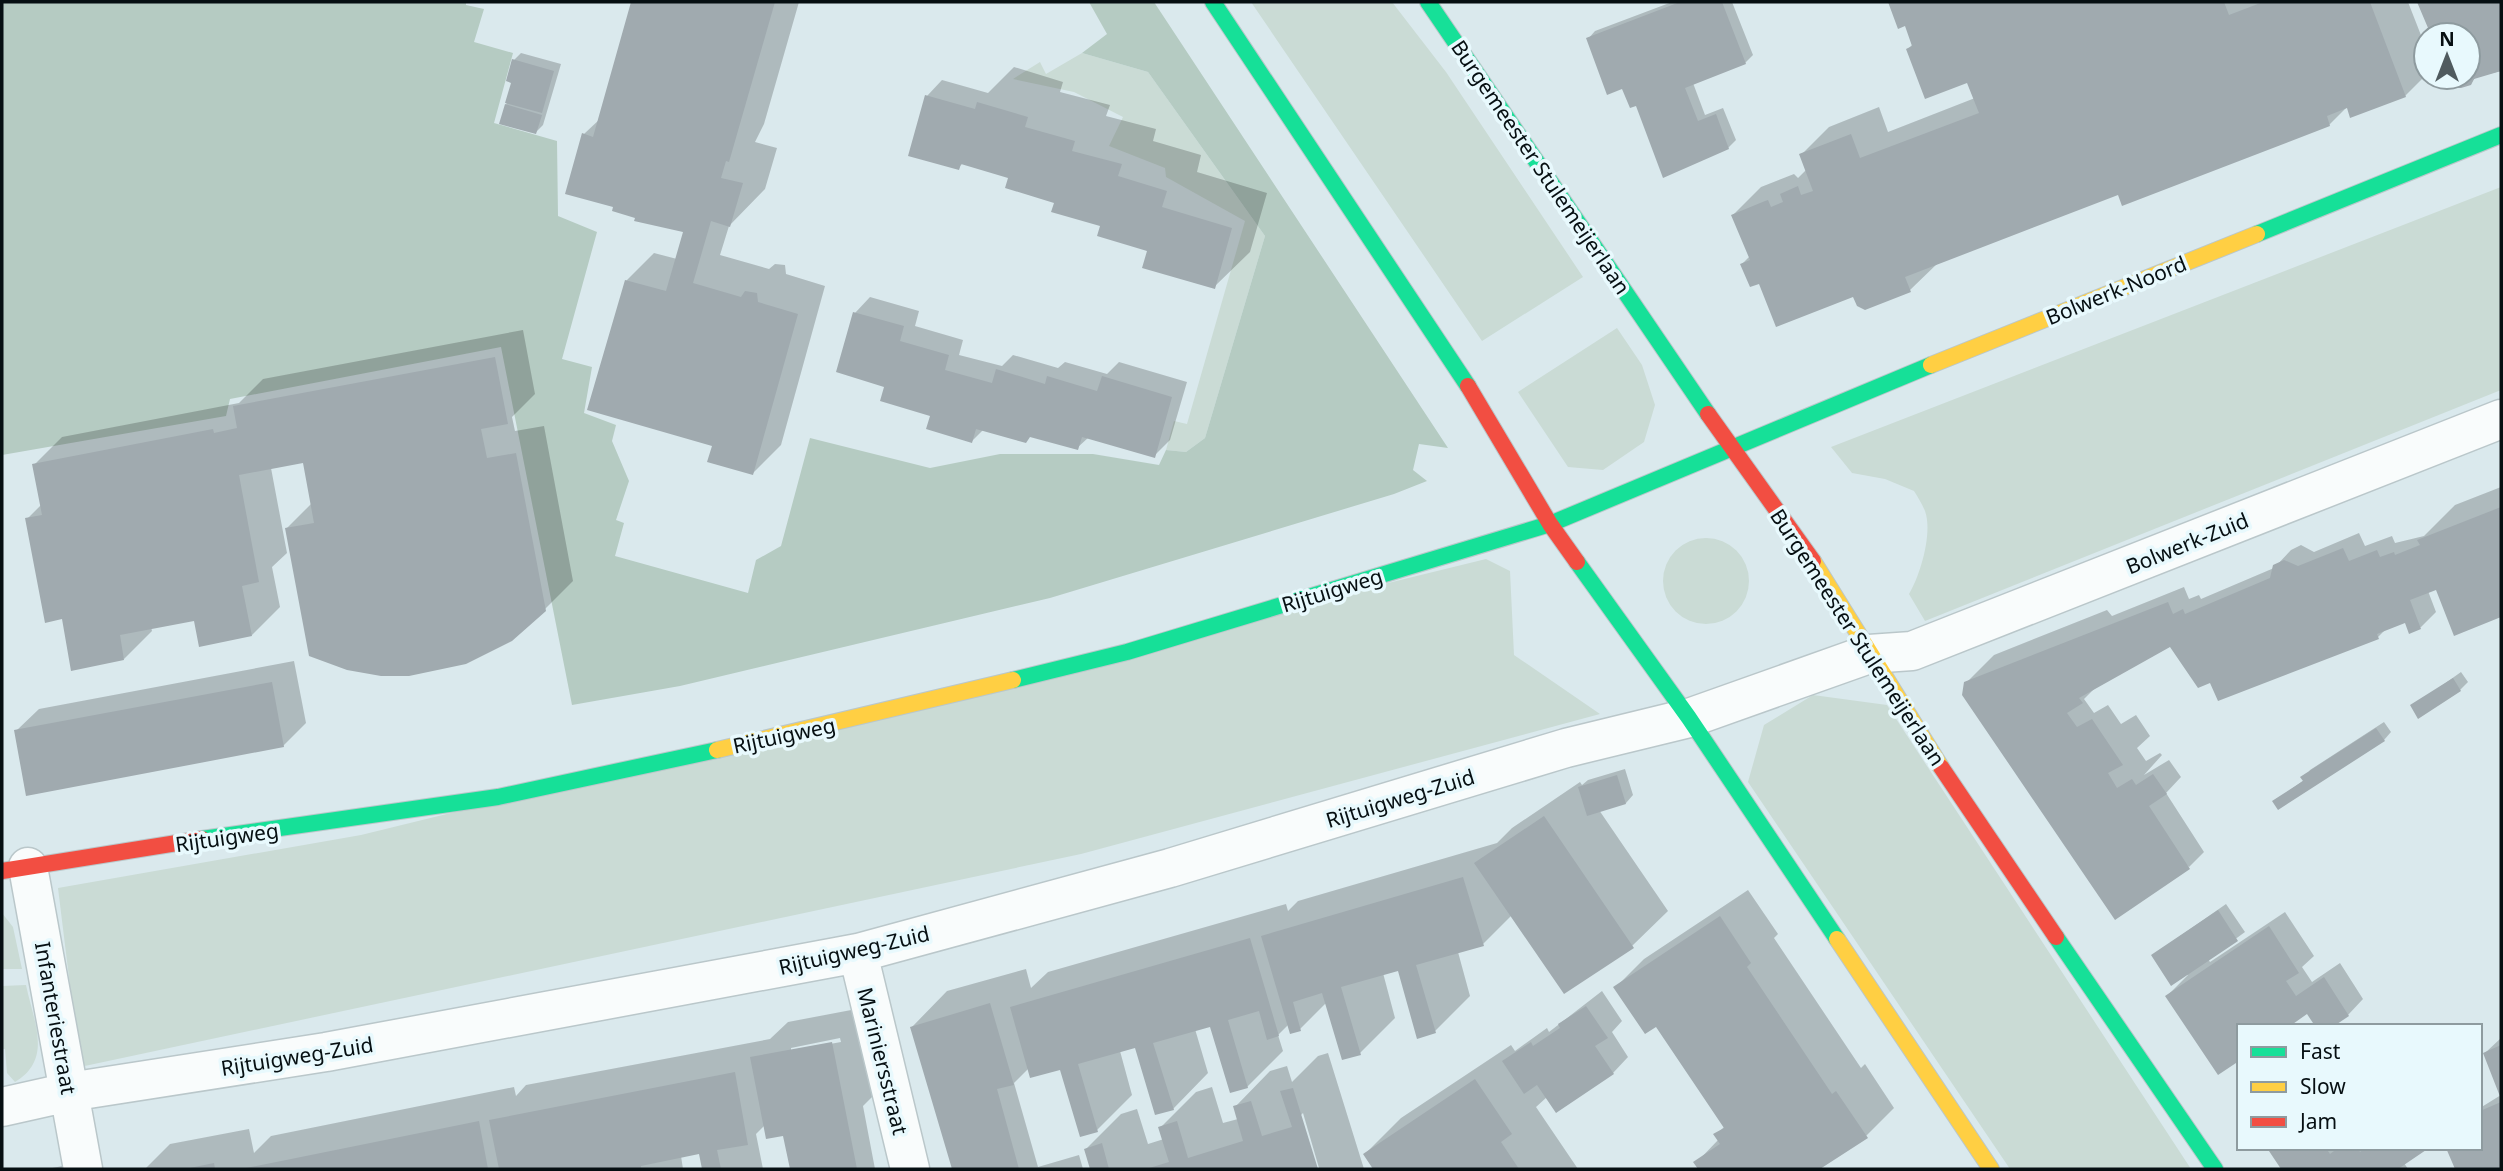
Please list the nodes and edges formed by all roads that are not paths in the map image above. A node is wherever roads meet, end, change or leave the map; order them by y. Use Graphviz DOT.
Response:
graph roads {
  1 [pos="1213,2"];
  2 [pos="1427,2"];
  3 [pos="2501,135"];
  4 [pos="2501,419"];
  5 [pos="1732,450"];
  6 [pos="1550,524"];
  7 [pos="1869,654"];
  8 [pos="1689,718"];
  9 [pos="15,869"];
  10 [pos="858,953"];
  11 [pos="69,1093"];
  12 [pos="2,1107"];
  13 [pos="83,1169"];
  14 [pos="910,1169"];
  15 [pos="1991,1169"];
  16 [pos="2215,1169"];
  1 -- 6 [label="main road"];
  2 -- 5 [label="main road, Burgemeester Stulemeijerlaan"];
  3 -- 5 [label="main road, Bolwerk-Noord"];
  4 -- 7 [label="street, Bolwerk-Zuid"];
  5 -- 6 [label="main road, Bolwerk-Noord"];
  5 -- 7 [label="main road, Burgemeester Stulemeijerlaan"];
  6 -- 8 [label="main road"];
  6 -- 9 [label="main road, Rijtuigweg"];
  7 -- 8 [label="street, Bolwerk-Zuid"];
  7 -- 16 [label="main road, Burgemeester Stulemeijerlaan"];
  8 -- 10 [label="street, Rijtuigweg-Zuid"];
  8 -- 15 [label="main road"];
  9 -- 11 [label="street, Infanteriestraat"];
  10 -- 11 [label="street, Rijtuigweg-Zuid"];
  10 -- 14 [label="street, Mariniersstraat"];
  11 -- 12 [label="street, Rijtuigweg-Zuid"];
  11 -- 13 [label="street, Infanteriestraat"];
}
